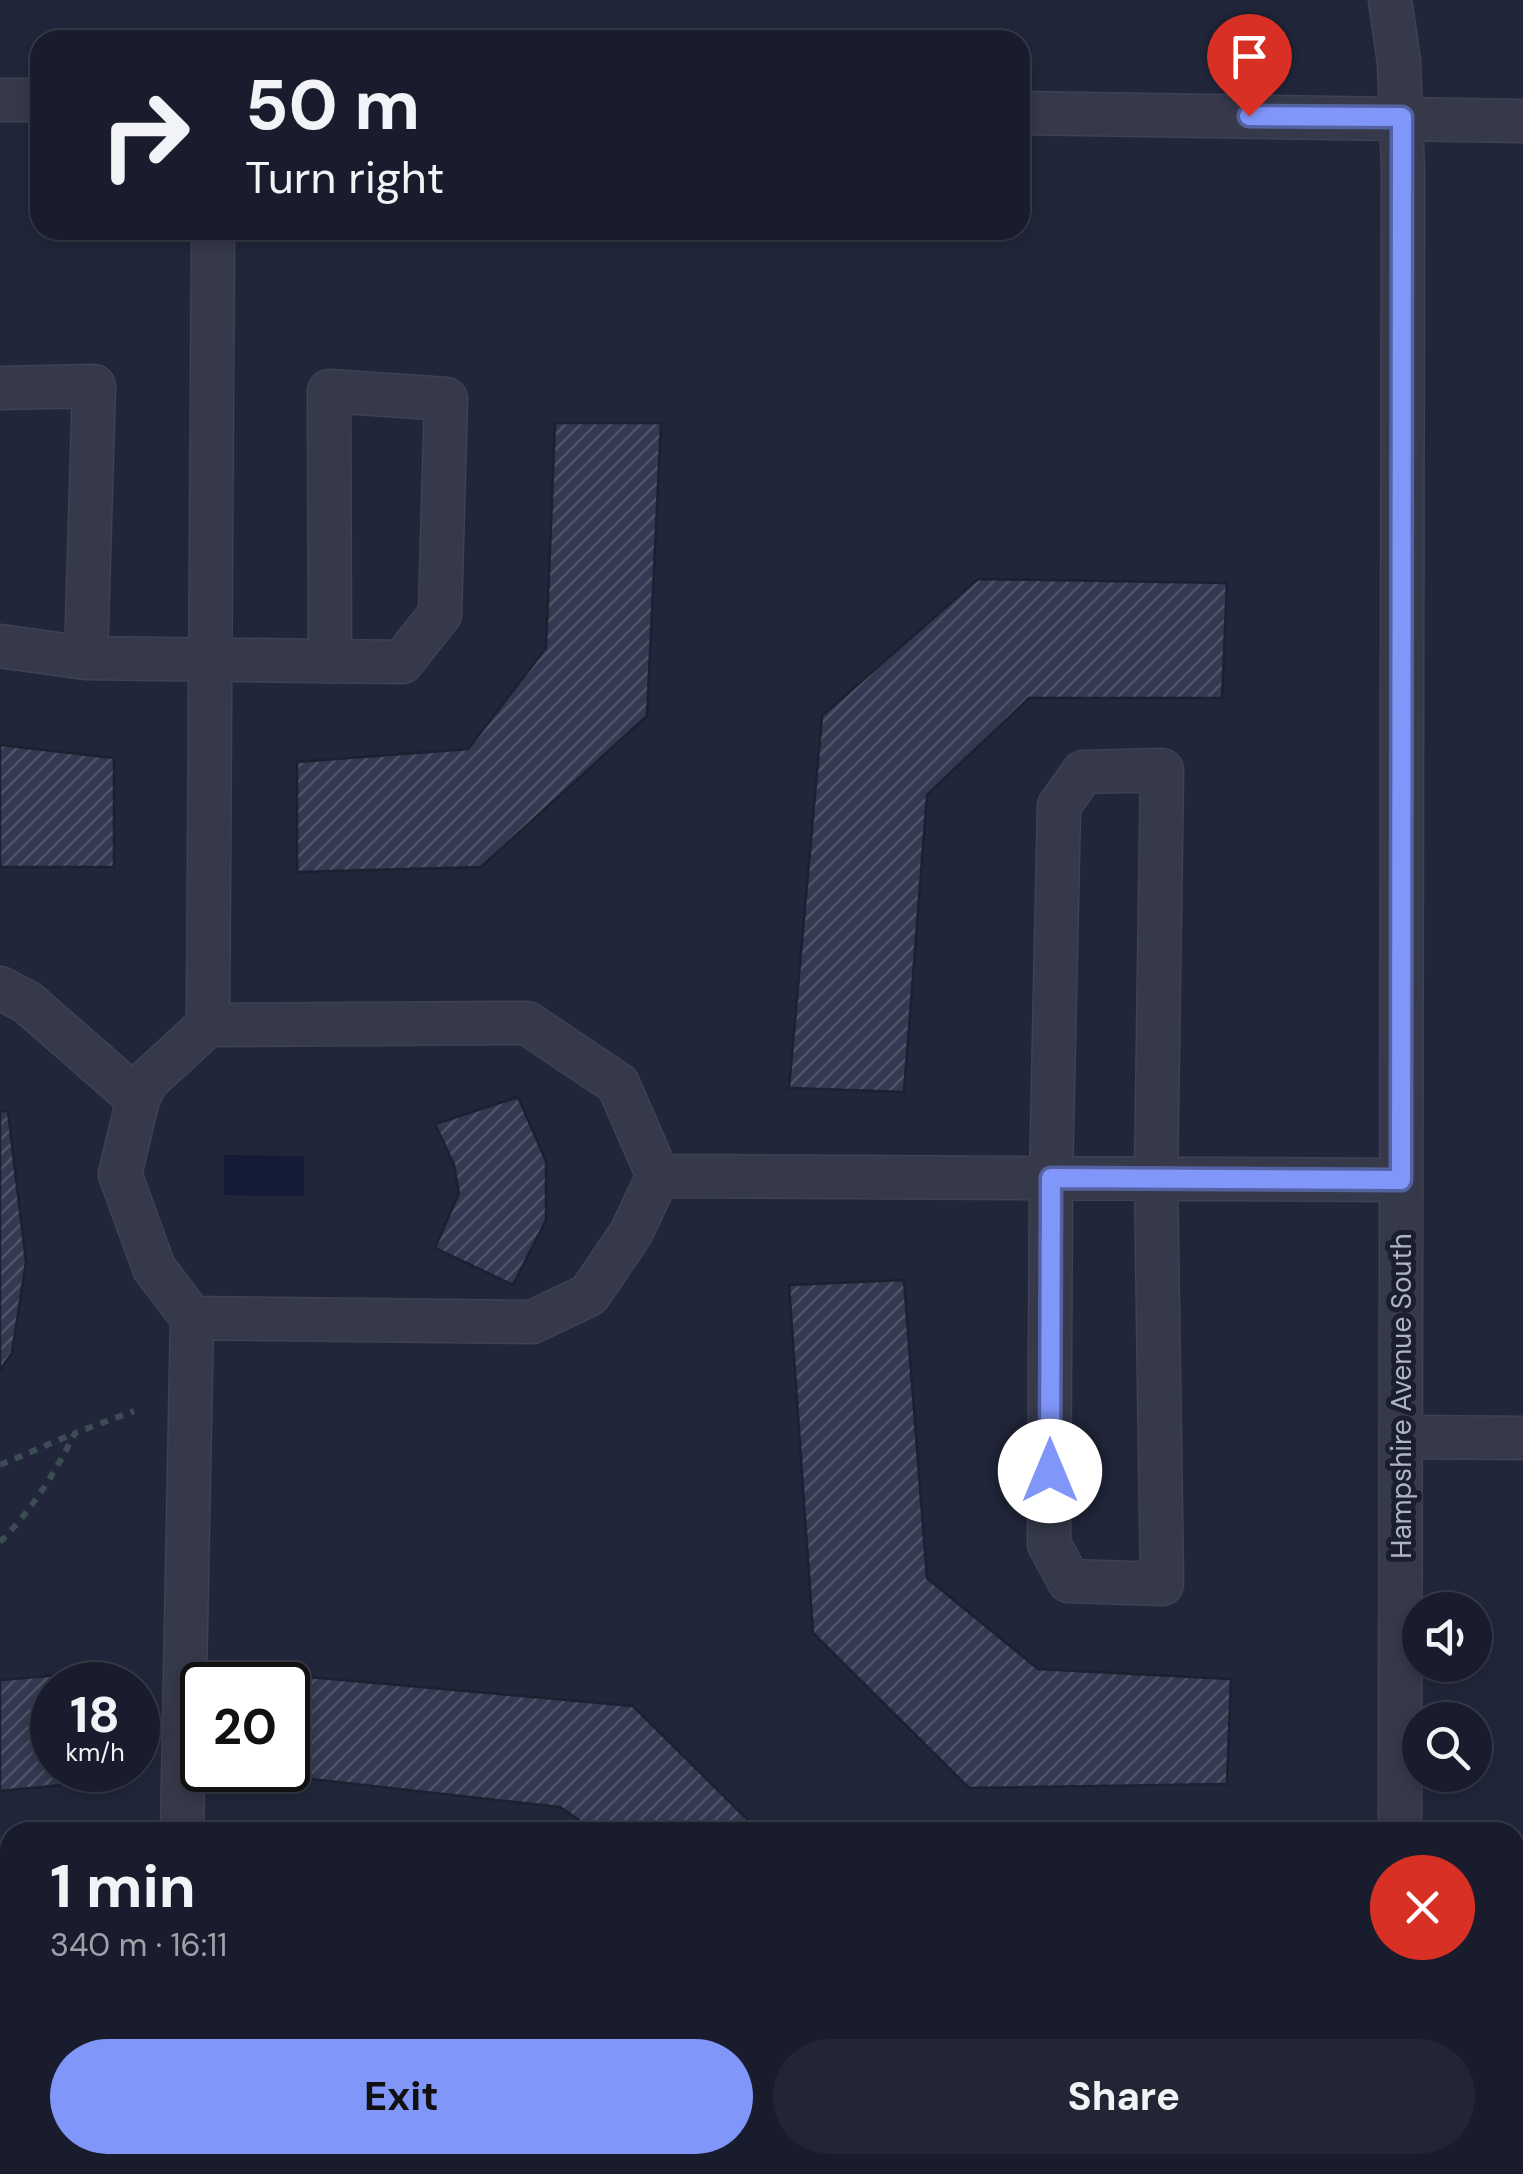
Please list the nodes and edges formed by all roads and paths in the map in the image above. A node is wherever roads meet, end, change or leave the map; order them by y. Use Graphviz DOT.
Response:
graph roads {
  1 [pos="1390,0"];
  2 [pos="0,100"];
  3 [pos="30,100"];
  4 [pos="1030,113"];
  5 [pos="1402,117"];
  6 [pos="1523,121"];
  7 [pos="214,240"];
  8 [pos="0,388"];
  9 [pos="0,646"];
  10 [pos="86,658"];
  11 [pos="210,662"];
  12 [pos="330,662"];
  13 [pos="0,988"];
  14 [pos="208,1025"];
  15 [pos="138,1098"];
  16 [pos="658,1176"];
  17 [pos="1051,1178"];
  18 [pos="1156,1178"];
  19 [pos="1401,1180"];
  20 [pos="192,1318"];
  21 [pos="134,1411"];
  22 [pos="74,1433"];
  23 [pos="1402,1437"];
  24 [pos="1523,1438"];
  25 [pos="0,1465"];
  26 [pos="0,1542"];
  27 [pos="182,1822"];
  28 [pos="1400,1822"];
  1 -- 5 [label="street, Hampshire Avenue South"];
  2 -- 3 [label="street"];
  4 -- 5 [label="street"];
  5 -- 6 [label="street"];
  5 -- 19 [label="street, Hampshire Avenue South"];
  7 -- 11 [label="street"];
  8 -- 10 [label="street"];
  9 -- 10 [label="street"];
  10 -- 11 [label="street"];
  11 -- 12 [label="street"];
  11 -- 14 [label="street"];
  12 -- 12 [label="street"];
  13 -- 15 [label="street"];
  14 -- 15 [label="street"];
  14 -- 16 [label="street"];
  15 -- 20 [label="street"];
  16 -- 17 [label="street"];
  16 -- 20 [label="street"];
  17 -- 18 [label="street"];
  17 -- 18 [label="street"];
  17 -- 18 [label="street"];
  18 -- 19 [label="street"];
  19 -- 23 [label="street, Hampshire Avenue South"];
  20 -- 27 [label="street"];
  21 -- 22 [label="path"];
  22 -- 25 [label="path"];
  22 -- 26 [label="path"];
  23 -- 24 [label="street"];
  23 -- 28 [label="street, Hampshire Avenue South"];
}
